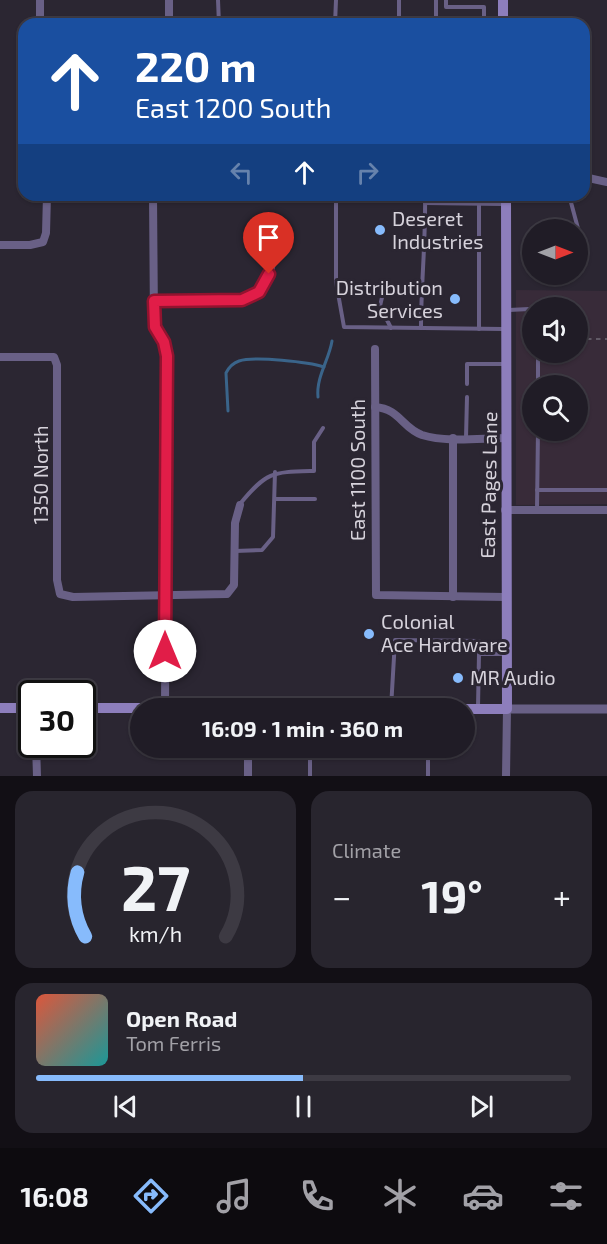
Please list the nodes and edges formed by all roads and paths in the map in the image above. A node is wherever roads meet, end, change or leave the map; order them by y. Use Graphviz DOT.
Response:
graph roads {
  1 [pos="40,0"];
  2 [pos="169,0"];
  3 [pos="218,0"];
  4 [pos="336,0"];
  5 [pos="399,0"];
  6 [pos="436,0"];
  7 [pos="446,0"];
  8 [pos="503,0"];
  9 [pos="40,18"];
  10 [pos="169,18"];
  11 [pos="219,18"];
  12 [pos="335,18"];
  13 [pos="399,18"];
  14 [pos="436,18"];
  15 [pos="484,18"];
  16 [pos="503,18"];
  17 [pos="590,178"];
  18 [pos="607,182"];
  19 [pos="47,201"];
  20 [pos="153,201"];
  21 [pos="336,201"];
  22 [pos="497,201"];
  23 [pos="506,201"];
  24 [pos="571,201"];
  25 [pos="425,203"];
  26 [pos="479,203"];
  27 [pos="575,219"];
  28 [pos="275,236"];
  29 [pos="0,246"];
  30 [pos="389,290"];
  31 [pos="413,290"];
  32 [pos="421,290"];
  33 [pos="154,301"];
  34 [pos="522,309"];
  35 [pos="507,310"];
  36 [pos="391,328"];
  37 [pos="421,328"];
  38 [pos="479,329"];
  39 [pos="507,329"];
  40 [pos="588,339"];
  41 [pos="607,339"];
  42 [pos="375,349"];
  43 [pos="0,357"];
  44 [pos="507,364"];
  45 [pos="467,384"];
  46 [pos="467,397"];
  47 [pos="375,407"];
  48 [pos="323,428"];
  49 [pos="453,438"];
  50 [pos="466,438"];
  51 [pos="507,438"];
  52 [pos="538,441"];
  53 [pos="275,472"];
  54 [pos="537,490"];
  55 [pos="607,490"];
  56 [pos="275,499"];
  57 [pos="315,499"];
  58 [pos="240,505"];
  59 [pos="505,510"];
  60 [pos="537,510"];
  61 [pos="607,510"];
  62 [pos="235,550"];
  63 [pos="165,597"];
  64 [pos="453,597"];
  65 [pos="506,597"];
  66 [pos="479,654"];
  67 [pos="506,654"];
  68 [pos="165,698"];
  69 [pos="392,698"];
  70 [pos="0,708"];
  71 [pos="18,708"];
  72 [pos="96,708"];
  73 [pos="130,708"];
  74 [pos="477,709"];
  75 [pos="507,709"];
  76 [pos="607,709"];
  77 [pos="36,758"];
  78 [pos="248,758"];
  79 [pos="310,758"];
  80 [pos="428,758"];
  81 [pos="36,776"];
  82 [pos="248,776"];
  83 [pos="310,776"];
  84 [pos="428,776"];
  85 [pos="506,776"];
  1 -- 9 [label="street"];
  2 -- 10 [label="street"];
  3 -- 11 [label="lane"];
  4 -- 12 [label="lane"];
  5 -- 13 [label="lane"];
  6 -- 14 [label="lane"];
  7 -- 15 [label="lane"];
  8 -- 16 [label="main road"];
  17 -- 18 [label="street"];
  19 -- 29 [label="street"];
  20 -- 33 [label="street"];
  21 -- 36 [label="lane"];
  22 -- 26 [label="lane"];
  23 -- 35 [label="main road, East Pages Lane"];
  24 -- 27 [label="lane"];
  25 -- 26 [label="lane"];
  25 -- 32 [label="lane"];
  26 -- 38 [label="lane"];
  28 -- 33 [label="street"];
  30 -- 36 [label="lane"];
  31 -- 32 [label="lane"];
  32 -- 37 [label="lane"];
  33 -- 63 [label="street"];
  34 -- 35 [label="lane"];
  35 -- 39 [label="main road, East Pages Lane"];
  36 -- 37 [label="lane"];
  37 -- 38 [label="lane"];
  38 -- 39 [label="lane"];
  39 -- 44 [label="main road, East Pages Lane"];
  40 -- 41 [label="path"];
  42 -- 47 [label="street, East 1100 South"];
  43 -- 63 [label="street, 1350 North"];
  44 -- 45 [label="lane"];
  44 -- 51 [label="main road, East Pages Lane"];
  46 -- 50 [label="lane"];
  47 -- 49 [label="street"];
  47 -- 64 [label="street, East 1100 South"];
  48 -- 53 [label="lane"];
  49 -- 50 [label="street"];
  49 -- 64 [label="street"];
  50 -- 51 [label="street"];
  51 -- 59 [label="main road, East Pages Lane"];
  52 -- 54 [label="lane"];
  53 -- 56 [label="lane"];
  53 -- 58 [label="lane"];
  54 -- 55 [label="lane"];
  54 -- 60 [label="lane"];
  56 -- 57 [label="lane"];
  56 -- 62 [label="lane"];
  58 -- 62 [label="street"];
  59 -- 60 [label="street"];
  59 -- 65 [label="main road, East Pages Lane"];
  60 -- 61 [label="street"];
  62 -- 63 [label="street"];
  63 -- 68 [label="street"];
  64 -- 65 [label="street"];
  65 -- 67 [label="main road, East Pages Lane"];
  66 -- 67 [label="lane"];
  66 -- 69 [label="lane"];
  66 -- 74 [label="lane"];
  67 -- 75 [label="main road, East Pages Lane"];
  70 -- 71 [label="main road"];
  72 -- 73 [label="main road"];
  74 -- 75 [label="main road"];
  75 -- 76 [label="street"];
  75 -- 85 [label="street, East Pages Lane"];
  77 -- 81 [label="street"];
  78 -- 82 [label="street"];
  79 -- 83 [label="lane"];
  80 -- 84 [label="lane"];
}
